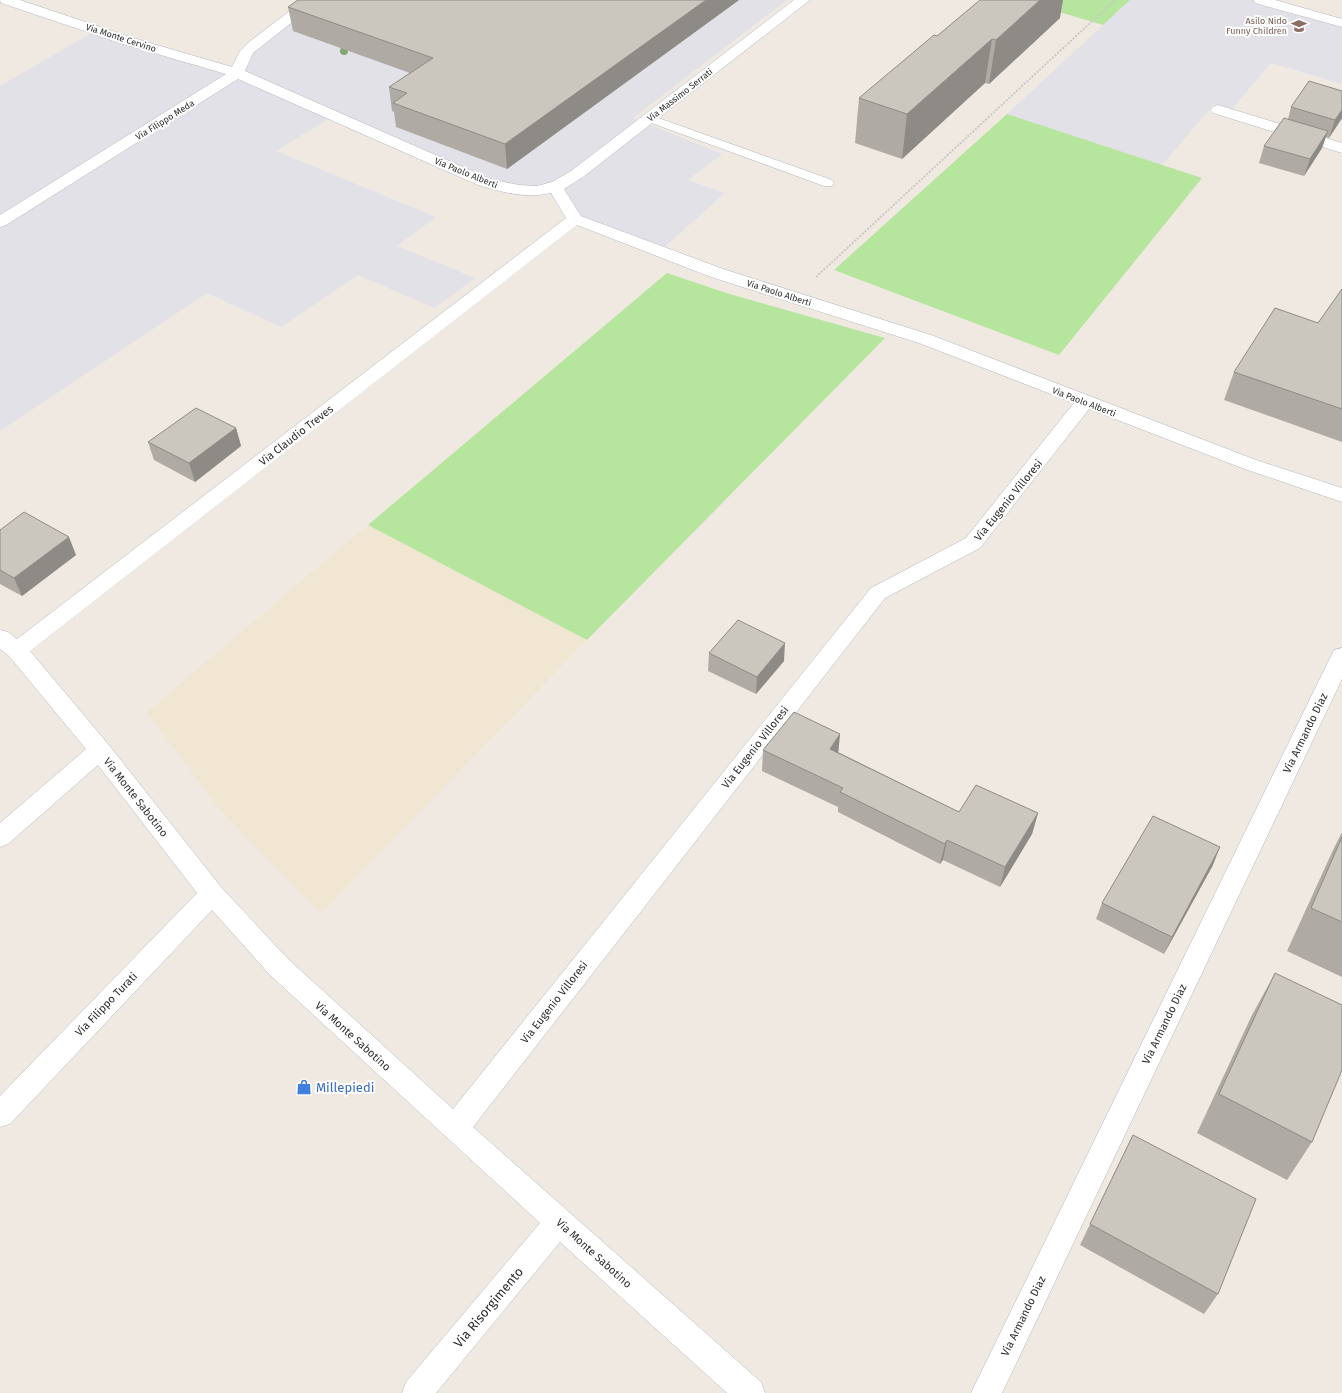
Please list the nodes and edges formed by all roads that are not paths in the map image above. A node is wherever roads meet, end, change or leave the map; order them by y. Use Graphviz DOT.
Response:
graph roads {
  1 [pos="6,0"];
  2 [pos="313,0"];
  3 [pos="803,0"];
  4 [pos="1260,0"];
  5 [pos="1279,2"];
  6 [pos="1342,23"];
  7 [pos="237,73"];
  8 [pos="1218,110"];
  9 [pos="650,119"];
  10 [pos="1342,148"];
  11 [pos="828,183"];
  12 [pos="555,187"];
  13 [pos="575,219"];
  14 [pos="0,222"];
  15 [pos="1085,402"];
  16 [pos="1342,495"];
  17 [pos="8,644"];
  18 [pos="1342,656"];
  19 [pos="100,750"];
  20 [pos="0,837"];
  21 [pos="212,894"];
  22 [pos="0,1115"];
  23 [pos="455,1128"];
  24 [pos="559,1222"];
  25 [pos="418,1393"];
  26 [pos="750,1393"];
  27 [pos="986,1393"];
  1 -- 7 [label="street, Via Monte Cervino"];
  2 -- 7 [label="street"];
  3 -- 9 [label="street, Via Massimo Serrati"];
  4 -- 5 [label="street"];
  5 -- 6 [label="street"];
  7 -- 12 [label="street, Via Paolo Alberti"];
  7 -- 14 [label="street, Via Filippo Meda"];
  8 -- 10 [label="street"];
  9 -- 11 [label="lane"];
  9 -- 12 [label="street, Via Massimo Serrati"];
  12 -- 13 [label="street"];
  13 -- 15 [label="street, Via Paolo Alberti"];
  13 -- 17 [label="street, Via Claudio Treves"];
  15 -- 16 [label="street, Via Paolo Alberti"];
  15 -- 23 [label="street, Via Eugenio Villoresi"];
  17 -- 19 [label="street, Via Monte Sabotino"];
  18 -- 27 [label="street, Via Armando Diaz"];
  19 -- 20 [label="street"];
  19 -- 21 [label="street, Via Monte Sabotino"];
  21 -- 22 [label="street, Via Filippo Turati"];
  21 -- 23 [label="street, Via Monte Sabotino"];
  23 -- 24 [label="street, Via Monte Sabotino"];
  24 -- 25 [label="street, Via Risorgimento"];
  24 -- 26 [label="street, Via Monte Sabotino"];
}
